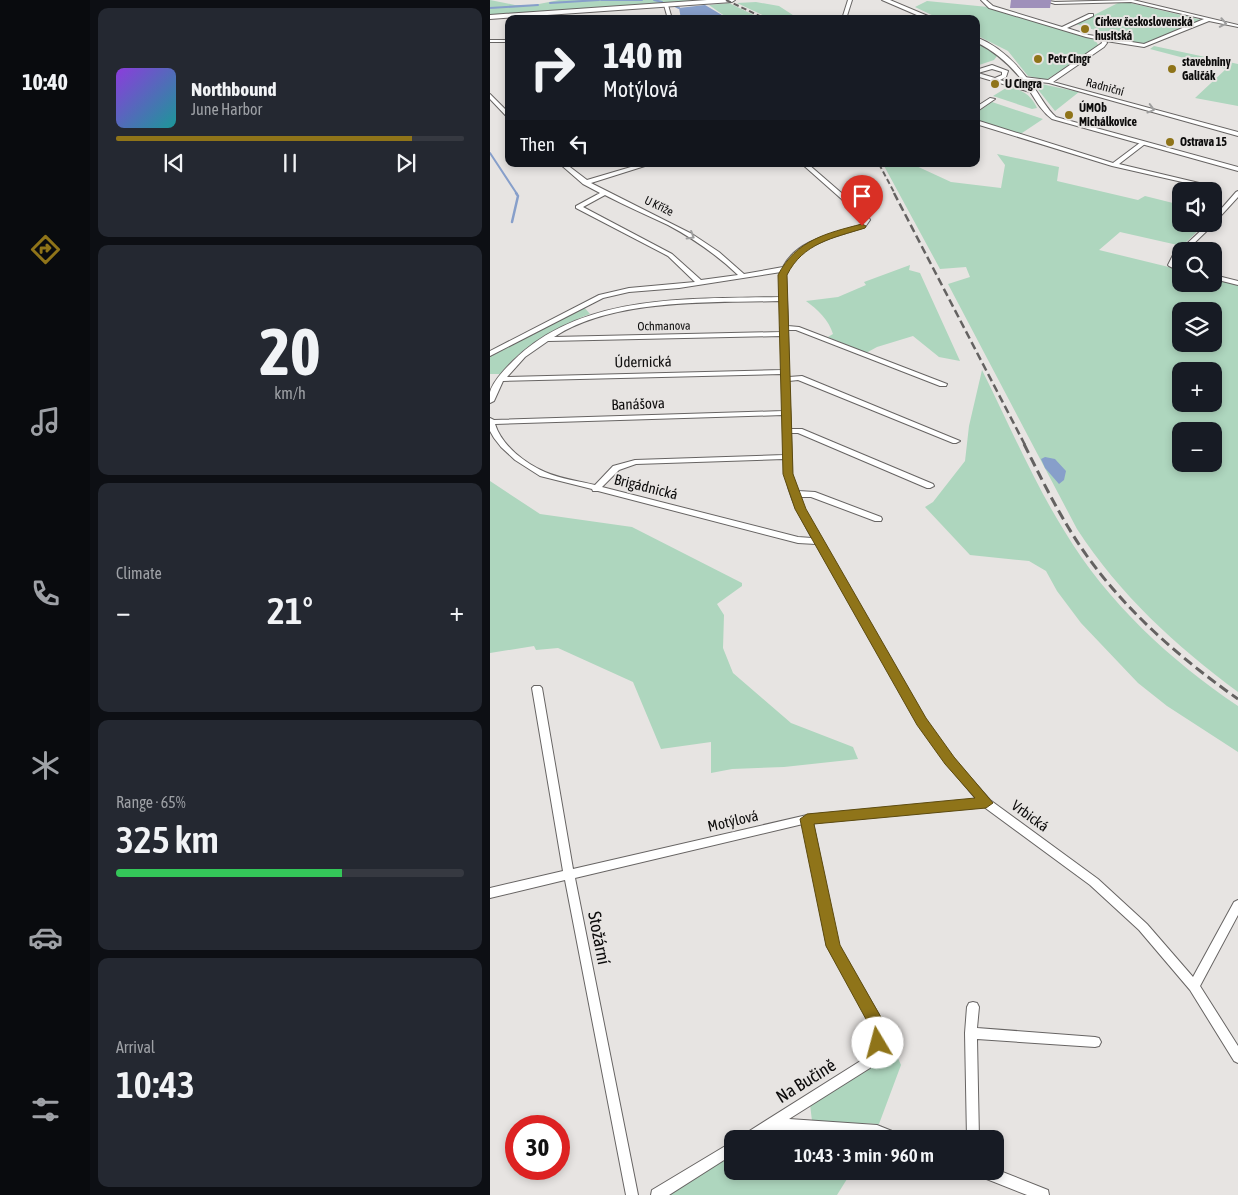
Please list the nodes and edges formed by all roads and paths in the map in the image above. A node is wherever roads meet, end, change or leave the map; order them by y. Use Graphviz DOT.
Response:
graph roads {
  1 [pos="732,0"];
  2 [pos="850,0"];
  3 [pos="885,0"];
  4 [pos="983,0"];
  5 [pos="1045,0"];
  6 [pos="696,1"];
  7 [pos="666,5"];
  8 [pos="519,15"];
  9 [pos="669,15"];
  10 [pos="845,15"];
  11 [pos="922,15"];
  12 [pos="1090,15"];
  13 [pos="505,16"];
  14 [pos="490,17"];
  15 [pos="1207,20"];
  16 [pos="1238,26"];
  17 [pos="1064,28"];
  18 [pos="1103,40"];
  19 [pos="505,41"];
  20 [pos="980,41"];
  21 [pos="490,42"];
  22 [pos="980,71"];
  23 [pos="980,74"];
  24 [pos="1024,79"];
  25 [pos="995,80"];
  26 [pos="1049,82"];
  27 [pos="1032,91"];
  28 [pos="1087,92"];
  29 [pos="490,96"];
  30 [pos="992,98"];
  31 [pos="980,107"];
  32 [pos="505,113"];
  33 [pos="980,123"];
  34 [pos="1238,134"];
  35 [pos="1143,143"];
  36 [pos="1114,165"];
  37 [pos="566,167"];
  38 [pos="636,167"];
  39 [pos="809,167"];
  40 [pos="1238,169"];
  41 [pos="1190,182"];
  42 [pos="585,183"];
  43 [pos="605,193"];
  44 [pos="1238,194"];
  45 [pos="1222,211"];
  46 [pos="866,216"];
  47 [pos="1203,232"];
  48 [pos="1192,242"];
  49 [pos="785,269"];
  50 [pos="742,275"];
  51 [pos="1222,279"];
  52 [pos="700,282"];
  53 [pos="1238,283"];
  54 [pos="783,299"];
  55 [pos="784,331"];
  56 [pos="544,339"];
  57 [pos="490,354"];
  58 [pos="785,376"];
  59 [pos="501,379"];
  60 [pos="943,384"];
  61 [pos="490,401"];
  62 [pos="786,412"];
  63 [pos="490,421"];
  64 [pos="786,431"];
  65 [pos="956,441"];
  66 [pos="787,457"];
  67 [pos="930,486"];
  68 [pos="596,489"];
  69 [pos="794,494"];
  70 [pos="878,519"];
  71 [pos="818,541"];
  72 [pos="537,688"];
  73 [pos="986,803"];
  74 [pos="807,819"];
  75 [pos="569,875"];
  76 [pos="490,894"];
  77 [pos="1238,905"];
  78 [pos="1194,986"];
  79 [pos="973,1006"];
  80 [pos="971,1033"];
  81 [pos="1095,1042"];
  82 [pos="1238,1057"];
  83 [pos="770,1124"];
  84 [pos="761,1130"];
  85 [pos="862,1130"];
  86 [pos="973,1130"];
  87 [pos="724,1153"];
  88 [pos="1004,1179"];
  89 [pos="632,1195"];
  90 [pos="657,1195"];
  91 [pos="1043,1195"];
  1 -- 6 [label="street"];
  2 -- 10 [label="street"];
  3 -- 11 [label="street"];
  4 -- 17 [label="street"];
  5 -- 15 [label="street"];
  6 -- 7 [label="street"];
  7 -- 8 [label="street"];
  7 -- 9 [label="street"];
  12 -- 17 [label="street"];
  13 -- 14 [label="street"];
  15 -- 16 [label="street, one-way"];
  15 -- 18 [label="street"];
  17 -- 18 [label="street"];
  18 -- 26 [label="street"];
  19 -- 21 [label="street"];
  20 -- 24 [label="street"];
  22 -- 25 [label="street"];
  23 -- 25 [label="street"];
  24 -- 26 [label="street, Radniční"];
  24 -- 27 [label="street"];
  25 -- 27 [label="street"];
  26 -- 28 [label="street, Radniční"];
  27 -- 35 [label="street"];
  28 -- 34 [label="street, Radniční, one-way"];
  29 -- 32 [label="street"];
  30 -- 31 [label="street"];
  33 -- 36 [label="street"];
  35 -- 36 [label="street"];
  35 -- 40 [label="street"];
  36 -- 41 [label="street"];
  37 -- 42 [label="street, U Kříže"];
  38 -- 42 [label="street"];
  39 -- 46 [label="street"];
  42 -- 43 [label="street, U Kříže"];
  43 -- 50 [label="street, U Kříže, one-way"];
  43 -- 52 [label="street"];
  44 -- 45 [label="street"];
  46 -- 49 [label="street"];
  47 -- 48 [label="street"];
  49 -- 50 [label="street"];
  49 -- 54 [label="street, Vrbická"];
  50 -- 52 [label="street"];
  51 -- 53 [label="street"];
  52 -- 57 [label="street"];
  54 -- 55 [label="street, Vrbická"];
  54 -- 56 [label="street"];
  55 -- 56 [label="street, Ochmanova"];
  55 -- 58 [label="street, Vrbická"];
  55 -- 60 [label="street, Ochmanova"];
  56 -- 59 [label="street"];
  58 -- 59 [label="street, Údernická"];
  58 -- 62 [label="street, Vrbická"];
  58 -- 65 [label="street, Údernická"];
  59 -- 61 [label="street"];
  62 -- 63 [label="street, Banášova"];
  62 -- 64 [label="street, Vrbická"];
  63 -- 68 [label="street, Brigádnická"];
  64 -- 66 [label="street, Vrbická"];
  64 -- 67 [label="street"];
  66 -- 68 [label="street"];
  66 -- 69 [label="street, Vrbická"];
  68 -- 71 [label="street, Brigádnická"];
  69 -- 70 [label="street"];
  69 -- 71 [label="street, Vrbická"];
  71 -- 73 [label="street, Vrbická"];
  72 -- 75 [label="street, Stožární"];
  73 -- 74 [label="street, Motýlová"];
  73 -- 78 [label="street, Vrbická"];
  74 -- 75 [label="street, Motýlová"];
  74 -- 83 [label="street, Na Bučině"];
  75 -- 76 [label="street, Motýlová"];
  75 -- 89 [label="street, Stožární"];
  77 -- 78 [label="street"];
  78 -- 82 [label="street, Vrbická"];
  79 -- 80 [label="street"];
  80 -- 81 [label="street"];
  80 -- 86 [label="street"];
  83 -- 84 [label="street, Na Bučině"];
  83 -- 85 [label="street"];
  87 -- 90 [label="street"];
  88 -- 91 [label="street"];
}
